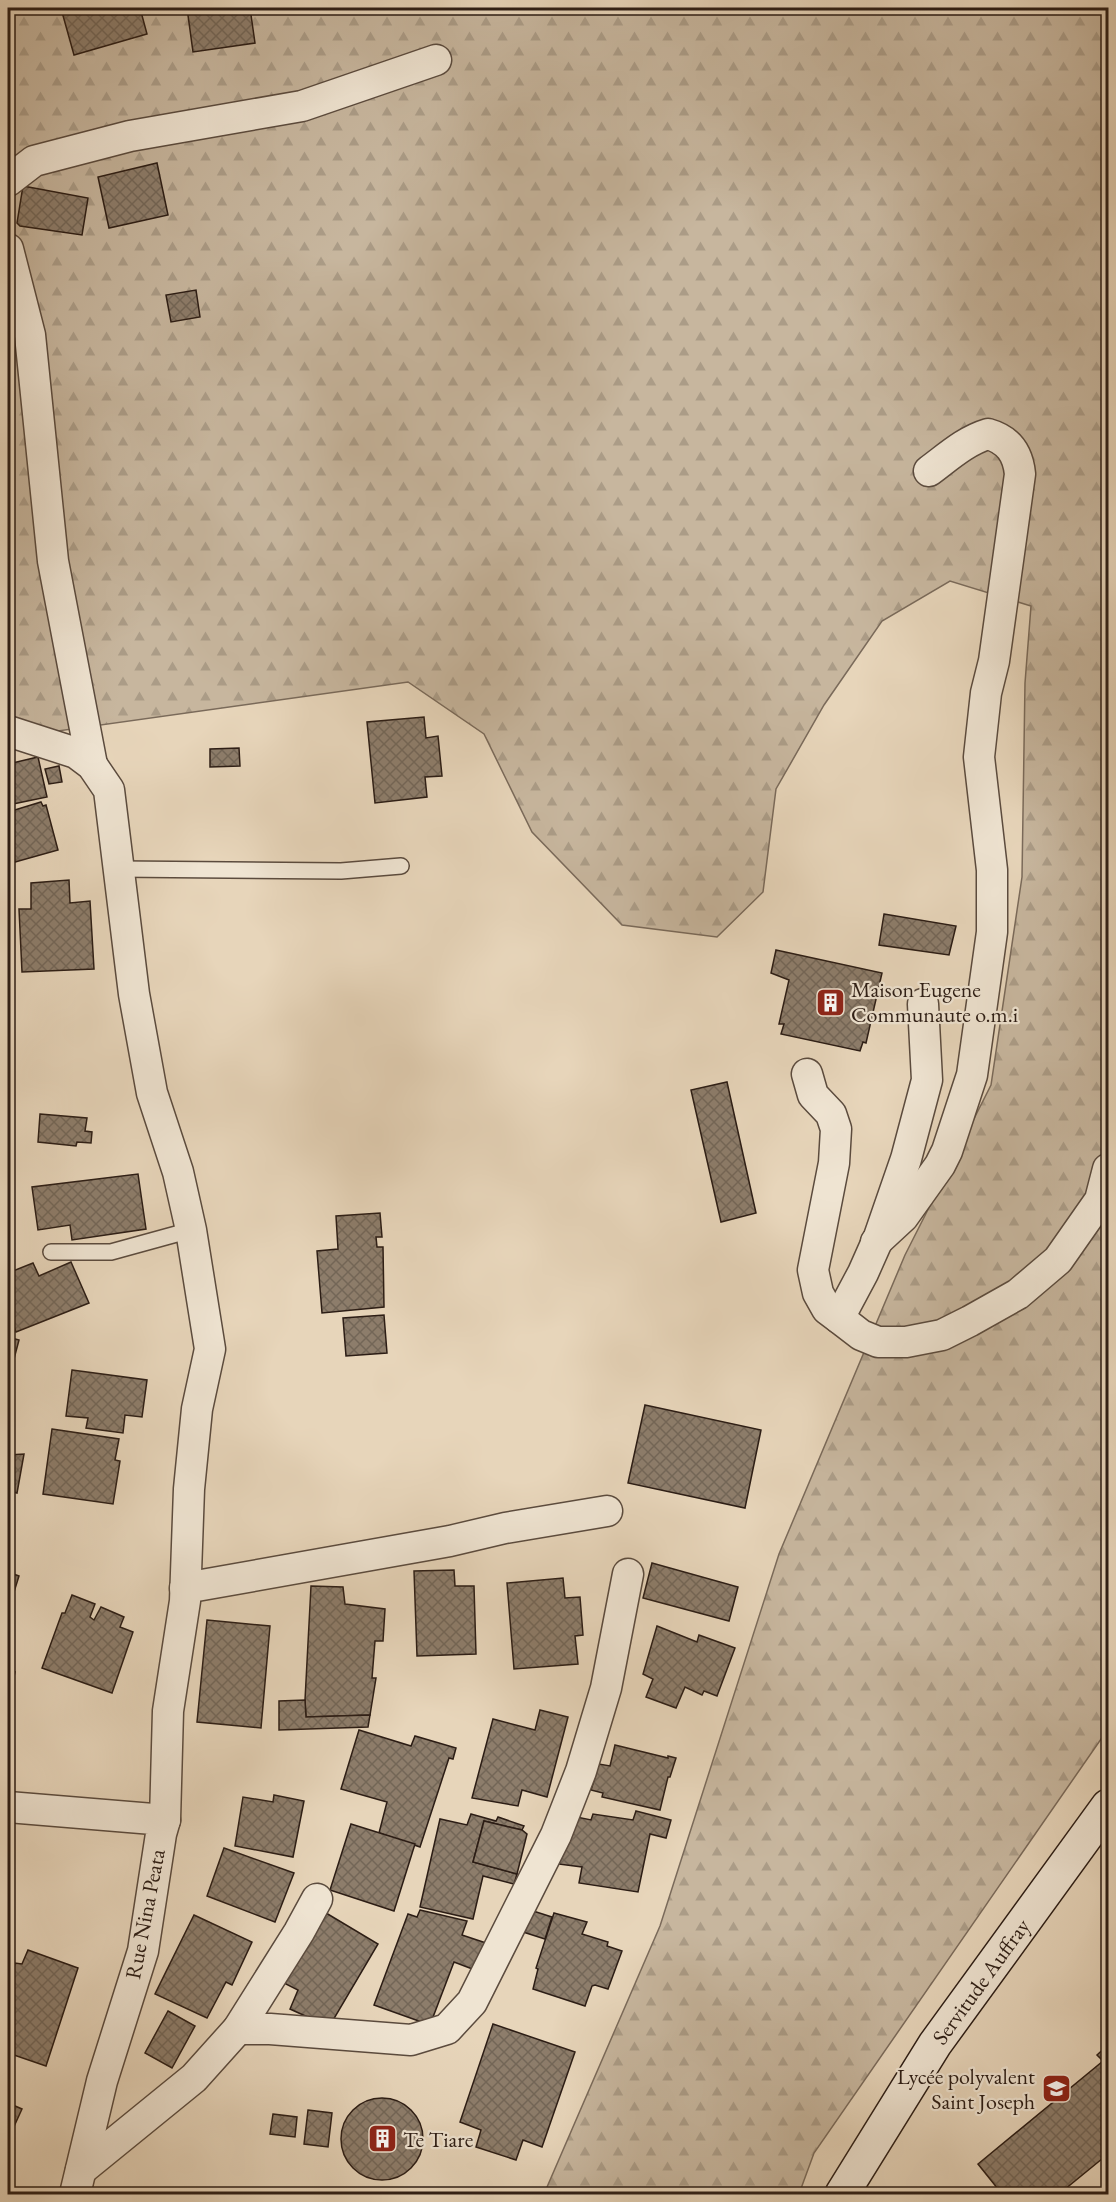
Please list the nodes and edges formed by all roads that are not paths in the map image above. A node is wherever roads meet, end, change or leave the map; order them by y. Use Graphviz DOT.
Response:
graph roads {
  1 [pos="436,60"];
  2 [pos="8,181"];
  3 [pos="8,249"];
  4 [pos="928,471"];
  5 [pos="8,731"];
  6 [pos="92,765"];
  7 [pos="401,866"];
  8 [pos="118,868"];
  9 [pos="923,1004"];
  10 [pos="807,1074"];
  11 [pos="1108,1169"];
  12 [pos="191,1230"];
  13 [pos="876,1242"];
  14 [pos="51,1252"];
  15 [pos="839,1318"];
  16 [pos="607,1511"];
  17 [pos="628,1574"];
  18 [pos="185,1588"];
  19 [pos="1108,1806"];
  20 [pos="8,1807"];
  21 [pos="165,1820"];
  22 [pos="317,1899"];
  23 [pos="238,2029"];
  24 [pos="78,2182"];
  25 [pos="842,2194"];
  1 -- 2 [label="street"];
  3 -- 6 [label="street"];
  4 -- 13 [label="street"];
  5 -- 6 [label="street"];
  6 -- 8 [label="street"];
  7 -- 8 [label="lane"];
  8 -- 12 [label="street"];
  9 -- 13 [label="street"];
  10 -- 15 [label="street"];
  11 -- 15 [label="street"];
  12 -- 14 [label="lane"];
  12 -- 18 [label="street"];
  13 -- 15 [label="street"];
  16 -- 18 [label="street"];
  17 -- 23 [label="street"];
  18 -- 21 [label="street"];
  19 -- 25 [label="street, Servitude Auffray"];
  20 -- 21 [label="street, Rue Nina Peata"];
  21 -- 24 [label="street, Rue Nina Peata"];
  22 -- 23 [label="street"];
  23 -- 24 [label="street"];
}
